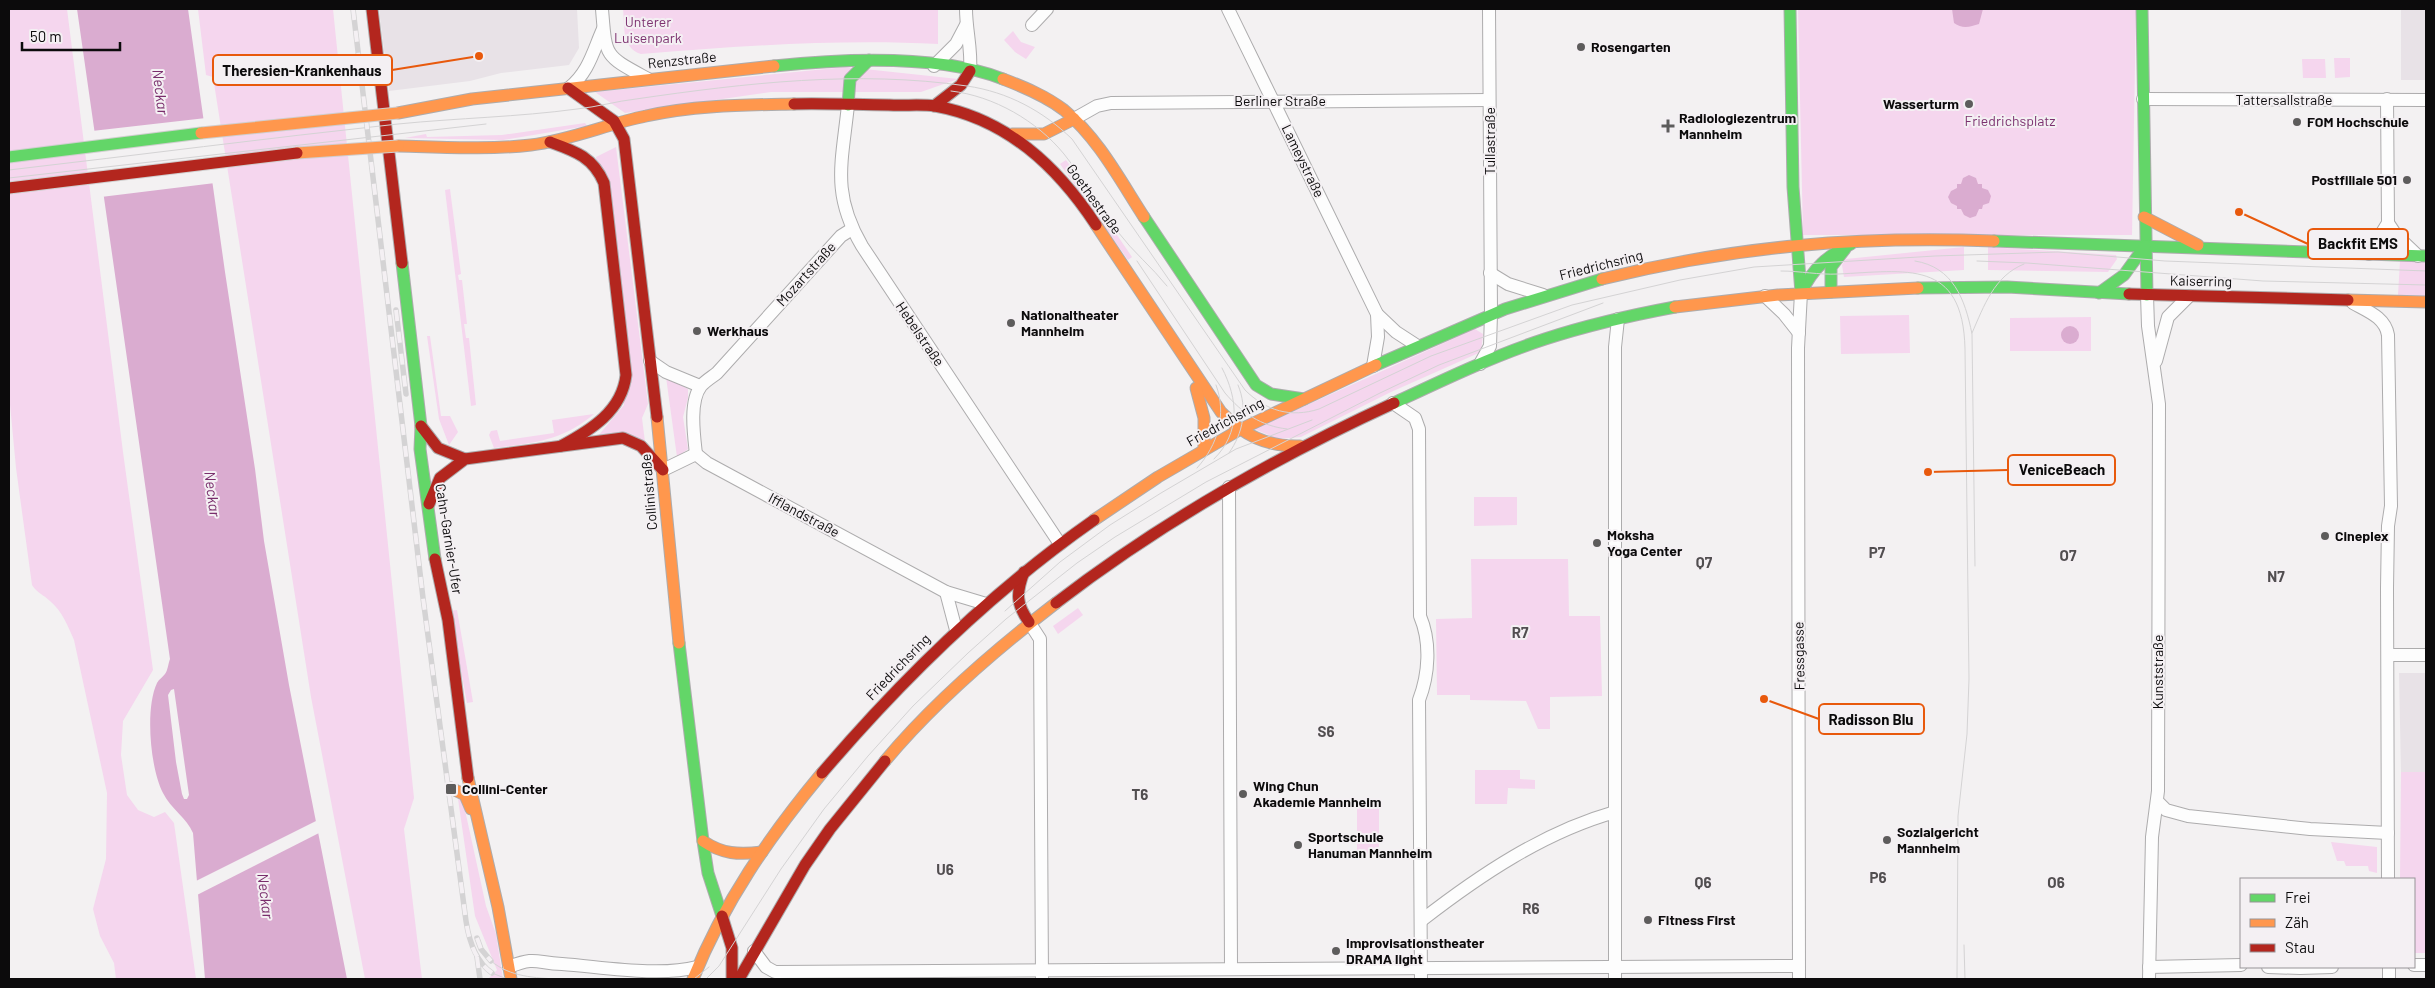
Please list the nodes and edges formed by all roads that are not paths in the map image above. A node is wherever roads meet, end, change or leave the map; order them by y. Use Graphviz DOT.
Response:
graph roads {
  1 [pos="372,9"];
  2 [pos="602,9"];
  3 [pos="966,9"];
  4 [pos="1047,9"];
  5 [pos="1228,9"];
  6 [pos="1489,9"];
  7 [pos="1790,9"];
  8 [pos="2142,9"];
  9 [pos="966,25"];
  10 [pos="1032,25"];
  11 [pos="603,29"];
  12 [pos="869,60"];
  13 [pos="934,66"];
  14 [pos="970,71"];
  15 [pos="648,79"];
  16 [pos="568,88"];
  17 [pos="2388,99"];
  18 [pos="1489,100"];
  19 [pos="2142,100"];
  20 [pos="2426,100"];
  21 [pos="1274,101"];
  22 [pos="848,105"];
  23 [pos="934,106"];
  24 [pos="1074,119"];
  25 [pos="616,124"];
  26 [pos="1012,134"];
  27 [pos="550,142"];
  28 [pos="9,157"];
  29 [pos="9,188"];
  30 [pos="1794,208"];
  31 [pos="2144,217"];
  32 [pos="1784,223"];
  33 [pos="2388,223"];
  34 [pos="852,229"];
  35 [pos="1776,235"];
  36 [pos="1863,239"];
  37 [pos="1797,244"];
  38 [pos="1846,246"];
  39 [pos="2145,246"];
  40 [pos="1768,248"];
  41 [pos="2201,248"];
  42 [pos="2369,254"];
  43 [pos="2422,256"];
  44 [pos="1813,268"];
  45 [pos="1490,273"];
  46 [pos="1832,292"];
  47 [pos="2099,292"];
  48 [pos="1801,293"];
  49 [pos="2147,295"];
  50 [pos="1544,296"];
  51 [pos="1765,296"];
  52 [pos="2189,296"];
  53 [pos="2346,299"];
  54 [pos="2426,302"];
  55 [pos="1377,314"];
  56 [pos="1491,314"];
  57 [pos="1618,319"];
  58 [pos="1799,333"];
  59 [pos="1416,346"];
  60 [pos="650,361"];
  61 [pos="2155,365"];
  62 [pos="1373,366"];
  63 [pos="1478,366"];
  64 [pos="1195,372"];
  65 [pos="700,386"];
  66 [pos="1304,399"];
  67 [pos="1393,403"];
  68 [pos="421,426"];
  69 [pos="1239,430"];
  70 [pos="561,446"];
  71 [pos="1304,446"];
  72 [pos="1204,449"];
  73 [pos="696,454"];
  74 [pos="465,460"];
  75 [pos="663,470"];
  76 [pos="1229,487"];
  77 [pos="429,504"];
  78 [pos="1060,544"];
  79 [pos="1024,572"];
  80 [pos="946,592"];
  81 [pos="986,604"];
  82 [pos="1028,622"];
  83 [pos="956,630"];
  84 [pos="2388,655"];
  85 [pos="2426,655"];
  86 [pos="467,767"];
  87 [pos="2158,802"];
  88 [pos="1615,812"];
  89 [pos="478,826"];
  90 [pos="2388,833"];
  91 [pos="702,841"];
  92 [pos="762,852"];
  93 [pos="2388,878"];
  94 [pos="722,916"];
  95 [pos="1422,920"];
  96 [pos="754,951"];
  97 [pos="2240,965"];
  98 [pos="697,967"];
  99 [pos="1230,970"];
  100 [pos="510,973"];
  101 [pos="1615,973"];
  102 [pos="1799,973"];
  103 [pos="2149,973"];
  104 [pos="1422,974"];
  105 [pos="1042,975"];
  106 [pos="693,979"];
  107 [pos="732,979"];
  108 [pos="739,979"];
  1 -- 68 [label="main road, Cahn-Garnier-Ufer"];
  2 -- 11 [label="street"];
  3 -- 9 [label="street"];
  4 -- 10 [label="street"];
  5 -- 21 [label="street, Lameystraße"];
  6 -- 18 [label="street, Tullastraße"];
  7 -- 30 [label="main road"];
  8 -- 19 [label="main road"];
  9 -- 13 [label="street"];
  9 -- 14 [label="street"];
  11 -- 15 [label="street"];
  11 -- 16 [label="street"];
  12 -- 13 [label="main road, Renzstraße"];
  12 -- 15 [label="main road, Renzstraße"];
  12 -- 22 [label="main road"];
  13 -- 14 [label="main road, Renzstraße"];
  14 -- 23 [label="main road"];
  14 -- 24 [label="main road"];
  15 -- 16 [label="main road, Renzstraße"];
  16 -- 25 [label="main road, Collinistraße"];
  16 -- 28 [label="main road, Renzstraße, bridge"];
  17 -- 19 [label="street, Tattersallstraße"];
  17 -- 20 [label="street, Tattersallstraße"];
  17 -- 33 [label="street"];
  18 -- 21 [label="street, Berliner Straße"];
  18 -- 45 [label="street, Tullastraße"];
  19 -- 31 [label="main road"];
  21 -- 24 [label="street, Berliner Straße"];
  21 -- 55 [label="street, Lameystraße"];
  22 -- 23 [label="main road, Goethestraße"];
  22 -- 25 [label="main road"];
  22 -- 34 [label="street, Hebelstraße"];
  23 -- 26 [label="main road, Goethestraße"];
  24 -- 26 [label="main road"];
  24 -- 66 [label="main road"];
  25 -- 27 [label="main road"];
  25 -- 60 [label="main road, Collinistraße"];
  26 -- 64 [label="main road, Goethestraße"];
  27 -- 29 [label="main road, bridge"];
  27 -- 70 [label="main road"];
  30 -- 32 [label="main road"];
  30 -- 37 [label="main road"];
  31 -- 39 [label="main road"];
  31 -- 41 [label="main road"];
  33 -- 42 [label="street"];
  33 -- 43 [label="street"];
  34 -- 65 [label="street, Mozartstraße"];
  34 -- 78 [label="street, Hebelstraße"];
  35 -- 40 [label="main road"];
  36 -- 37 [label="main road, Friedrichsring"];
  36 -- 38 [label="main road"];
  36 -- 39 [label="main road, Friedrichsring"];
  37 -- 40 [label="main road, Friedrichsring"];
  37 -- 44 [label="main road"];
  37 -- 48 [label="main road"];
  38 -- 44 [label="main road"];
  38 -- 46 [label="main road"];
  39 -- 41 [label="main road"];
  39 -- 47 [label="main road"];
  39 -- 49 [label="main road"];
  40 -- 50 [label="main road, Friedrichsring"];
  41 -- 42 [label="main road"];
  42 -- 43 [label="main road"];
  44 -- 46 [label="main road"];
  44 -- 48 [label="main road"];
  45 -- 50 [label="street"];
  45 -- 56 [label="street, Tullastraße"];
  46 -- 47 [label="main road, Kaiserring"];
  46 -- 48 [label="main road"];
  47 -- 49 [label="main road, Kaiserring"];
  48 -- 51 [label="main road"];
  48 -- 58 [label="street, Fressgasse"];
  49 -- 52 [label="main road, Kaiserring"];
  49 -- 61 [label="street, Kunststraße"];
  50 -- 56 [label="main road, Friedrichsring"];
  51 -- 57 [label="main road"];
  51 -- 58 [label="street"];
  52 -- 53 [label="main road, Kaiserring"];
  52 -- 61 [label="street, Kunststraße"];
  53 -- 54 [label="main road, Kaiserring"];
  53 -- 84 [label="street"];
  55 -- 59 [label="street, Lameystraße"];
  55 -- 62 [label="street, Lameystraße"];
  56 -- 59 [label="main road, Friedrichsring"];
  56 -- 63 [label="street, Tullastraße"];
  57 -- 63 [label="main road"];
  57 -- 88 [label="street"];
  58 -- 102 [label="street, Fressgasse"];
  59 -- 62 [label="main road, Friedrichsring"];
  60 -- 65 [label="street"];
  60 -- 75 [label="main road, Collinistraße"];
  61 -- 87 [label="street, Kunststraße"];
  62 -- 66 [label="main road, Friedrichsring"];
  63 -- 67 [label="main road"];
  64 -- 69 [label="main road, Goethestraße"];
  64 -- 72 [label="main road"];
  65 -- 73 [label="street"];
  66 -- 69 [label="main road, Friedrichsring"];
  67 -- 71 [label="main road"];
  67 -- 95 [label="street"];
  68 -- 74 [label="main road"];
  68 -- 77 [label="main road, Cahn-Garnier-Ufer"];
  69 -- 71 [label="main road, Goethestraße"];
  69 -- 72 [label="main road, Friedrichsring"];
  70 -- 74 [label="main road"];
  70 -- 75 [label="main road"];
  71 -- 76 [label="main road"];
  72 -- 78 [label="main road, Friedrichsring"];
  73 -- 75 [label="street"];
  73 -- 80 [label="street, Ifflandstraße"];
  74 -- 77 [label="main road"];
  75 -- 91 [label="main road, Collinistraße"];
  76 -- 82 [label="main road"];
  76 -- 99 [label="street"];
  77 -- 86 [label="main road, Cahn-Garnier-Ufer"];
  78 -- 79 [label="main road, Friedrichsring"];
  79 -- 81 [label="main road, Friedrichsring"];
  79 -- 82 [label="main road"];
  80 -- 81 [label="street, Ifflandstraße"];
  80 -- 83 [label="street"];
  81 -- 83 [label="main road, Friedrichsring"];
  82 -- 96 [label="main road"];
  82 -- 105 [label="street"];
  83 -- 92 [label="main road, Friedrichsring"];
  84 -- 85 [label="street"];
  84 -- 90 [label="street"];
  86 -- 89 [label="main road, Cahn-Garnier-Ufer"];
  86 -- 89 [label="main road"];
  87 -- 90 [label="street"];
  87 -- 103 [label="street, Kunststraße"];
  88 -- 95 [label="street"];
  88 -- 101 [label="street"];
  89 -- 100 [label="main road, Cahn-Garnier-Ufer"];
  90 -- 93 [label="street"];
  91 -- 92 [label="main road"];
  91 -- 94 [label="main road, Collinistraße"];
  92 -- 94 [label="main road, Friedrichsring"];
  94 -- 98 [label="main road, Friedrichsring"];
  94 -- 107 [label="main road, Collinistraße"];
  95 -- 104 [label="street"];
  96 -- 105 [label="street"];
  96 -- 108 [label="main road"];
  97 -- 103 [label="street"];
  98 -- 100 [label="street"];
  98 -- 106 [label="main road, Friedrichsring"];
  99 -- 104 [label="street"];
  99 -- 105 [label="street"];
  101 -- 102 [label="street"];
  101 -- 104 [label="street"];
}
